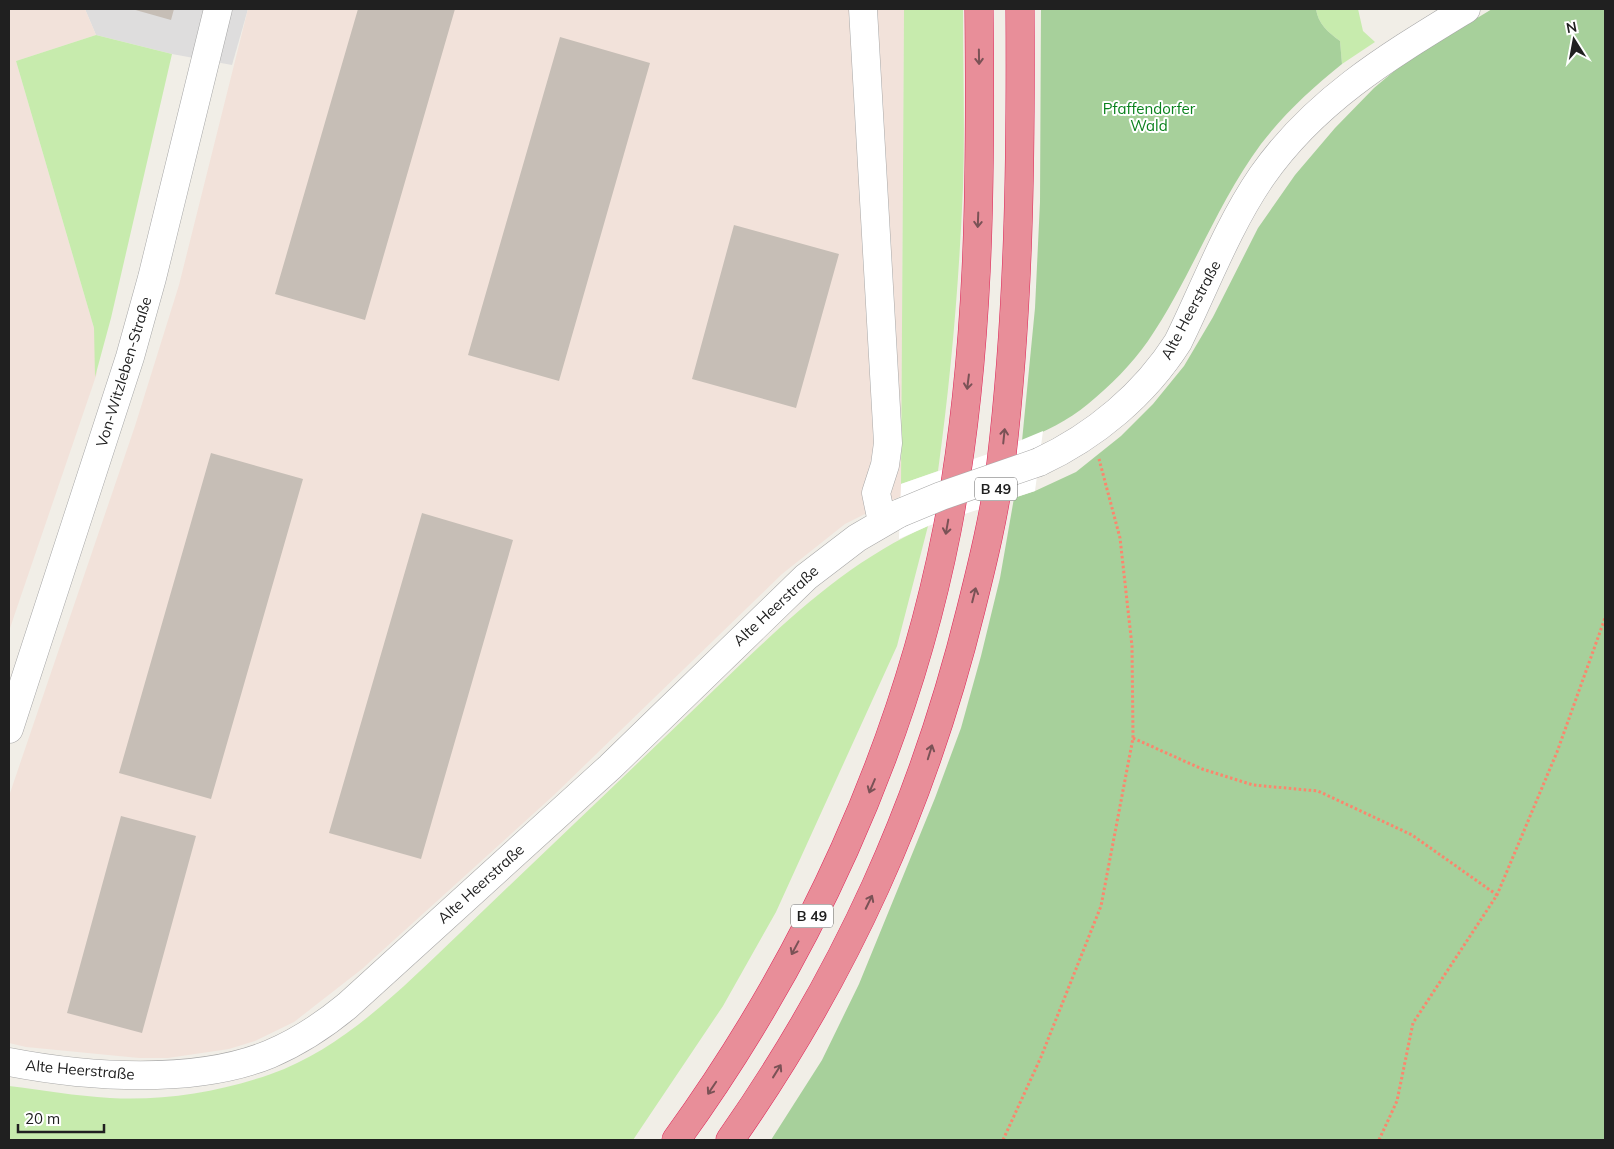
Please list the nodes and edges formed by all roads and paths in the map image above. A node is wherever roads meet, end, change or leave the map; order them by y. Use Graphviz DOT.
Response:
graph roads {
  1 [pos="218,9"];
  2 [pos="863,9"];
  3 [pos="979,9"];
  4 [pos="1020,9"];
  5 [pos="1466,9"];
  6 [pos="1091,432"];
  7 [pos="891,518"];
  8 [pos="1605,618"];
  9 [pos="9,729"];
  10 [pos="1132,738"];
  11 [pos="1497,895"];
  12 [pos="9,1062"];
  13 [pos="676,1140"];
  14 [pos="730,1140"];
  15 [pos="1003,1140"];
  16 [pos="1379,1140"];
  1 -- 9 [label="street, Von-Witzleben-Straße"];
  2 -- 7 [label="street"];
  3 -- 13 [label="highway, B 49, one-way"];
  14 -- 4 [label="highway, B 49, one-way"];
  5 -- 6 [label="street, Alte Heerstraße"];
  6 -- 7 [label="street, Alte Heerstraße, bridge"];
  6 -- 10 [label="path"];
  7 -- 12 [label="street, Alte Heerstraße"];
  8 -- 11 [label="path"];
  10 -- 11 [label="path"];
  10 -- 15 [label="path"];
  11 -- 16 [label="path"];
}
